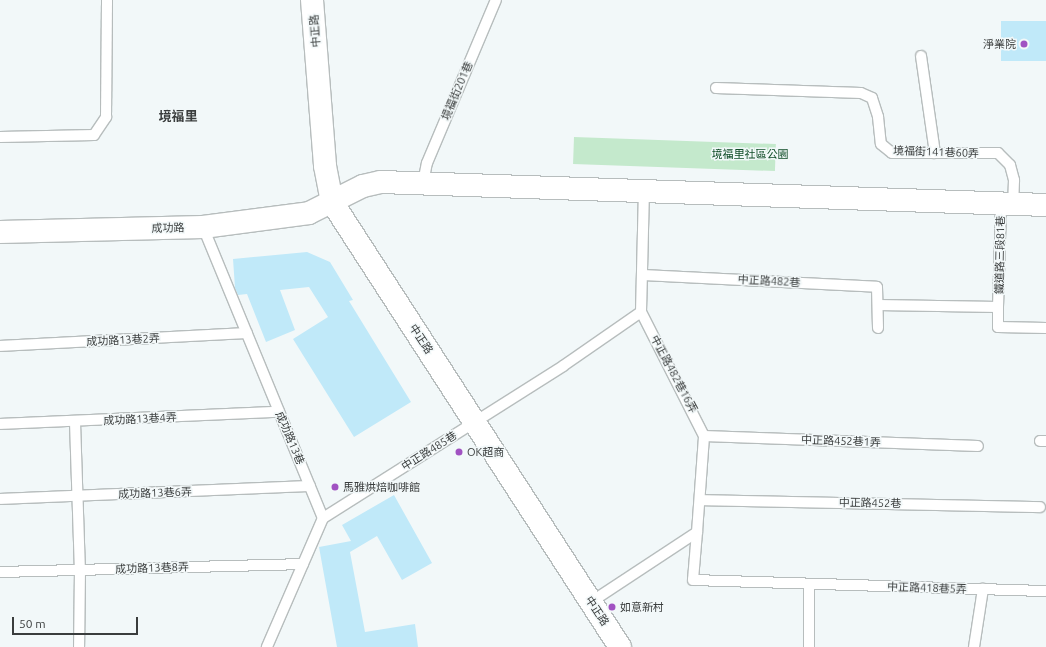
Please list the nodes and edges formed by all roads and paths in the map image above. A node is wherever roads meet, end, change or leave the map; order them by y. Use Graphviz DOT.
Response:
graph roads {
  1 [pos="107,0"];
  2 [pos="312,0"];
  3 [pos="496,0"];
  4 [pos="921,56"];
  5 [pos="716,88"];
  6 [pos="0,137"];
  7 [pos="935,153"];
  8 [pos="423,183"];
  9 [pos="644,191"];
  10 [pos="332,202"];
  11 [pos="1007,203"];
  12 [pos="1046,205"];
  13 [pos="203,227"];
  14 [pos="0,232"];
  15 [pos="643,275"];
  16 [pos="878,305"];
  17 [pos="998,307"];
  18 [pos="641,312"];
  19 [pos="878,328"];
  20 [pos="1046,328"];
  21 [pos="247,334"];
  22 [pos="0,346"];
  23 [pos="279,412"];
  24 [pos="75,422"];
  25 [pos="475,422"];
  26 [pos="0,424"];
  27 [pos="704,436"];
  28 [pos="978,446"];
  29 [pos="310,486"];
  30 [pos="78,496"];
  31 [pos="0,500"];
  32 [pos="700,500"];
  33 [pos="1040,507"];
  34 [pos="323,518"];
  35 [pos="697,532"];
  36 [pos="303,564"];
  37 [pos="80,570"];
  38 [pos="0,572"];
  39 [pos="809,584"];
  40 [pos="983,589"];
  41 [pos="1046,591"];
  42 [pos="591,602"];
  43 [pos="79,647"];
  44 [pos="267,647"];
  45 [pos="620,647"];
  46 [pos="809,647"];
  47 [pos="974,647"];
  1 -- 6 [label="lane"];
  2 -- 10 [label="street, 中正路"];
  3 -- 8 [label="lane, 境福街201巷"];
  4 -- 7 [label="lane"];
  5 -- 7 [label="lane, 境福街141巷60弄"];
  7 -- 11 [label="lane, 境福街141巷60弄"];
  8 -- 9 [label="street, 成功路"];
  8 -- 10 [label="street, 成功路"];
  9 -- 11 [label="street, 成功路"];
  9 -- 15 [label="lane"];
  10 -- 13 [label="street, 成功路"];
  10 -- 25 [label="street, 中正路"];
  11 -- 12 [label="street, 成功路"];
  11 -- 17 [label="lane, 鐵道路三段81巷"];
  13 -- 14 [label="street, 成功路"];
  13 -- 21 [label="lane, 成功路13巷"];
  15 -- 16 [label="lane, 中正路482巷"];
  15 -- 18 [label="lane"];
  16 -- 17 [label="lane"];
  16 -- 19 [label="lane, 中正路482巷"];
  17 -- 20 [label="lane"];
  18 -- 25 [label="lane"];
  18 -- 27 [label="lane, 中正路482巷16弄"];
  21 -- 22 [label="lane, 成功路13巷2弄"];
  21 -- 23 [label="lane, 成功路13巷"];
  23 -- 24 [label="lane, 成功路13巷4弄"];
  23 -- 29 [label="lane, 成功路13巷"];
  24 -- 26 [label="lane, 成功路13巷4弄"];
  24 -- 30 [label="lane"];
  25 -- 34 [label="lane, 中正路485巷"];
  25 -- 42 [label="street, 中正路"];
  27 -- 28 [label="lane, 中正路452巷1弄"];
  27 -- 32 [label="lane"];
  29 -- 30 [label="lane, 成功路13巷6弄"];
  29 -- 34 [label="lane, 成功路13巷"];
  30 -- 31 [label="lane, 成功路13巷6弄"];
  30 -- 37 [label="lane"];
  32 -- 33 [label="lane, 中正路452巷"];
  32 -- 35 [label="lane"];
  34 -- 36 [label="lane"];
  35 -- 39 [label="lane, 中正路418巷5弄"];
  35 -- 42 [label="lane"];
  36 -- 37 [label="lane, 成功路13巷8弄"];
  36 -- 44 [label="lane"];
  37 -- 38 [label="lane, 成功路13巷8弄"];
  37 -- 43 [label="lane"];
  39 -- 40 [label="lane, 中正路418巷5弄"];
  39 -- 46 [label="lane"];
  40 -- 41 [label="lane, 中正路418巷5弄"];
  40 -- 47 [label="lane"];
  42 -- 45 [label="street, 中正路"];
}
